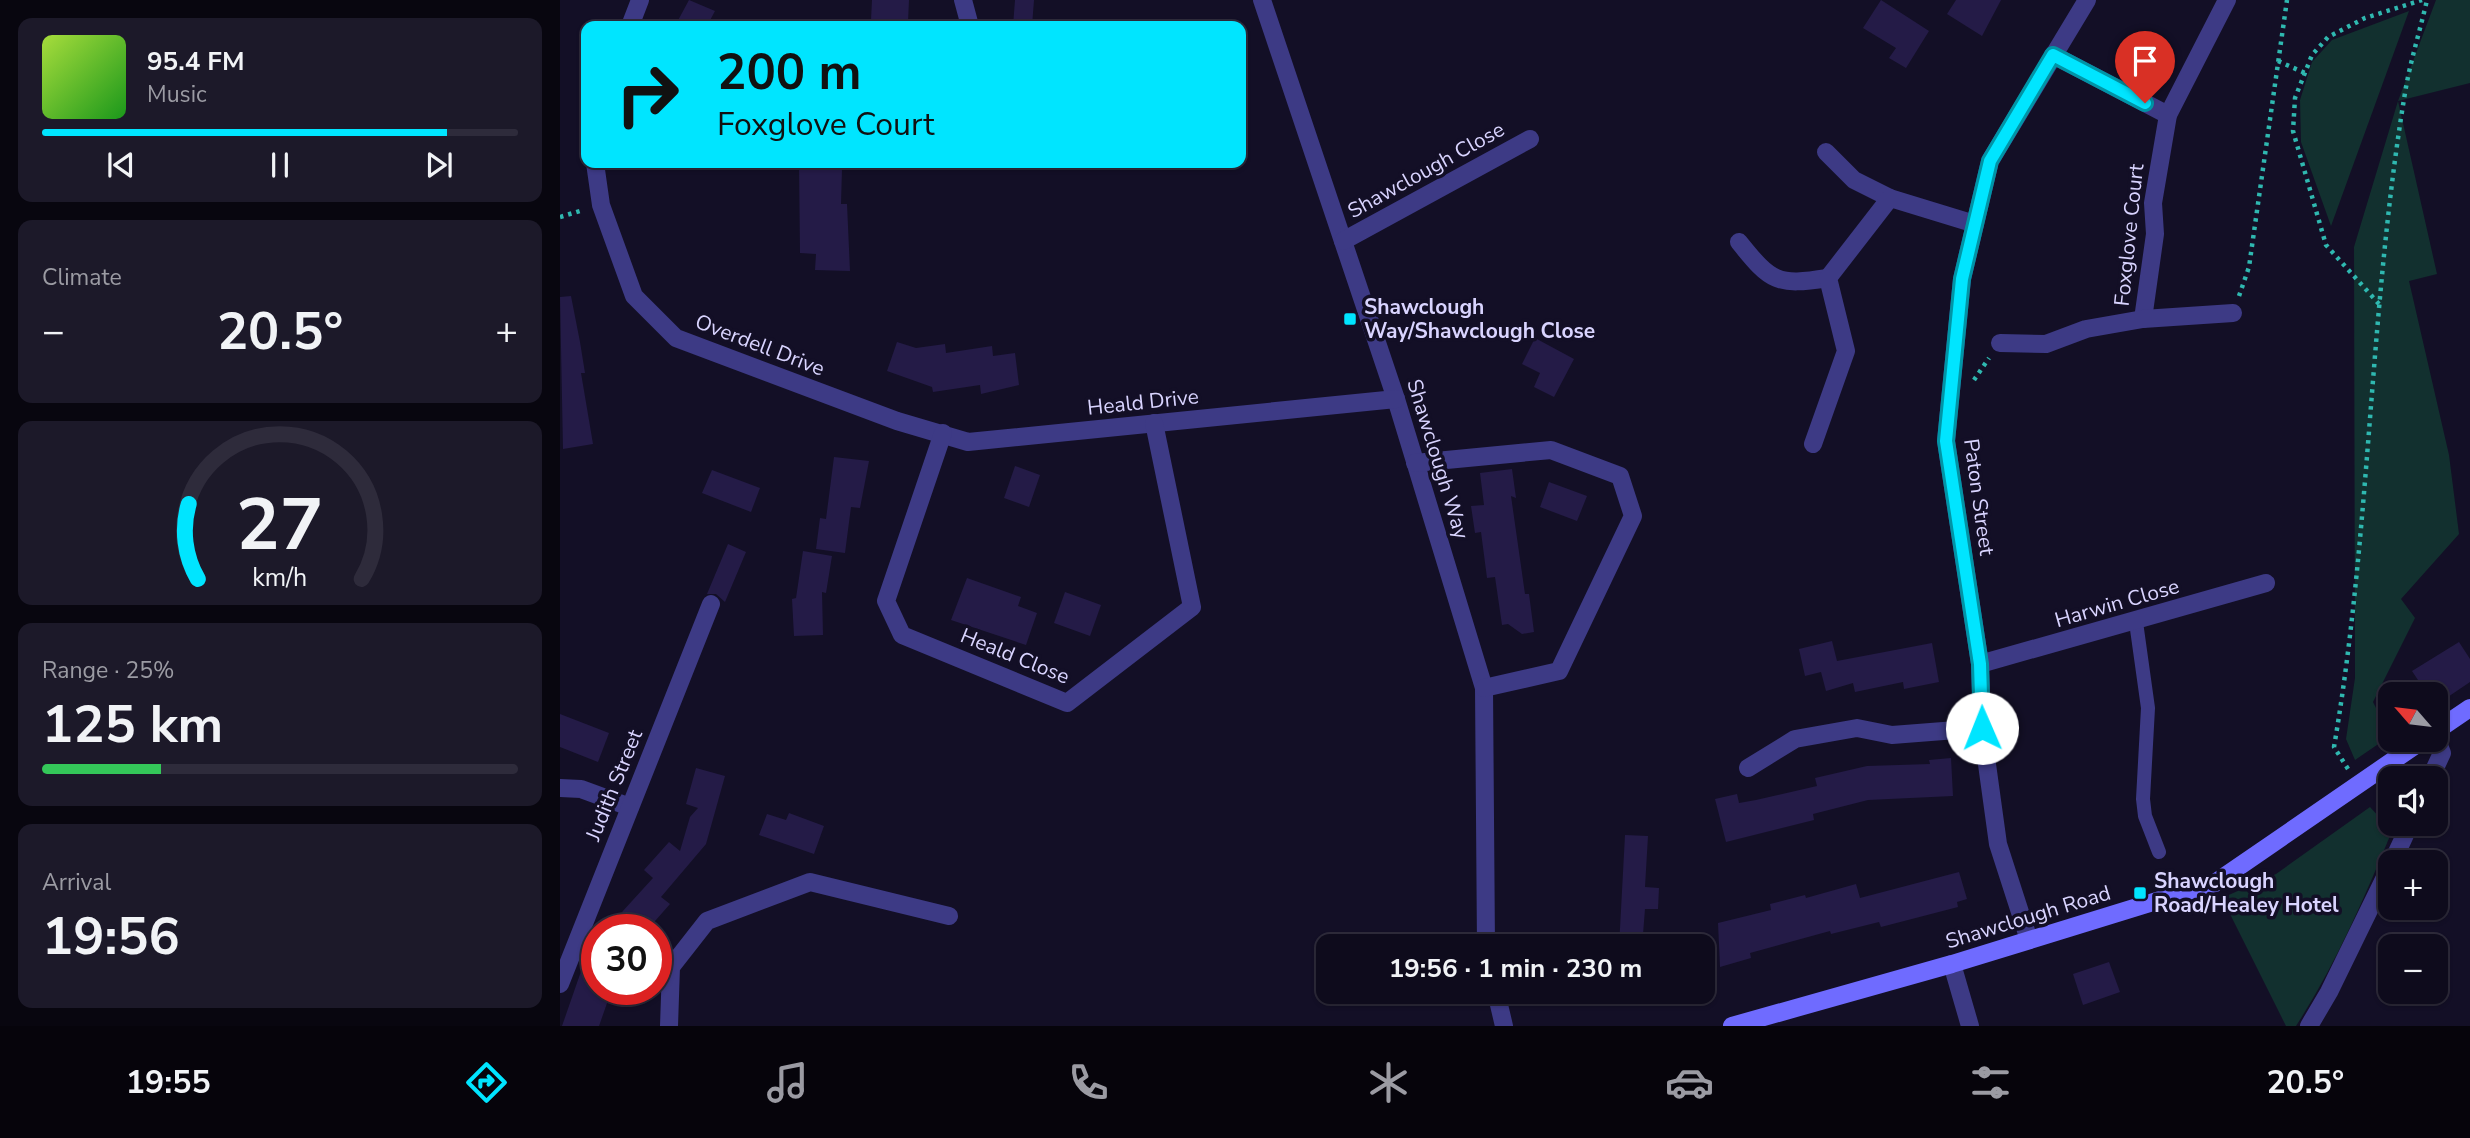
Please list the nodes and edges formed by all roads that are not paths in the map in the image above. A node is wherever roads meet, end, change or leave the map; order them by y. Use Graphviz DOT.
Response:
graph roads {
  1 [pos="640,0"];
  2 [pos="964,0"];
  3 [pos="1262,0"];
  4 [pos="2087,0"];
  5 [pos="2227,0"];
  6 [pos="632,21"];
  7 [pos="969,21"];
  8 [pos="2053,55"];
  9 [pos="2168,115"];
  10 [pos="1530,139"];
  11 [pos="1826,152"];
  12 [pos="596,168"];
  13 [pos="1890,198"];
  14 [pos="1975,224"];
  15 [pos="1343,241"];
  16 [pos="1739,242"];
  17 [pos="1828,278"];
  18 [pos="2232,313"];
  19 [pos="2143,318"];
  20 [pos="2000,343"];
  21 [pos="1396,399"];
  22 [pos="897,421"];
  23 [pos="1154,423"];
  24 [pos="943,433"];
  25 [pos="1813,444"];
  26 [pos="1415,463"];
  27 [pos="2266,583"];
  28 [pos="711,604"];
  29 [pos="2136,622"];
  30 [pos="1980,664"];
  31 [pos="1484,688"];
  32 [pos="2470,708"];
  33 [pos="2448,723"];
  34 [pos="1982,728"];
  35 [pos="2407,752"];
  36 [pos="1748,768"];
  37 [pos="560,788"];
  38 [pos="630,807"];
  39 [pos="2159,852"];
  40 [pos="2378,892"];
  41 [pos="949,916"];
  42 [pos="1486,934"];
  43 [pos="2029,940"];
  44 [pos="1952,964"];
  45 [pos="560,984"];
  46 [pos="1499,1004"];
  47 [pos="669,1026"];
  48 [pos="1504,1026"];
  49 [pos="1732,1026"];
  50 [pos="1970,1026"];
  51 [pos="2309,1026"];
  1 -- 6 [label="street"];
  2 -- 7 [label="street"];
  3 -- 15 [label="street, Shawclough Way"];
  4 -- 8 [label="street, Paton Street"];
  5 -- 9 [label="street, Foxglove Court"];
  8 -- 9 [label="street"];
  8 -- 14 [label="street, Paton Street"];
  9 -- 19 [label="street, Foxglove Court"];
  10 -- 15 [label="street, Shawclough Close"];
  11 -- 13 [label="street"];
  12 -- 22 [label="street, Overdell Drive"];
  13 -- 14 [label="street"];
  13 -- 17 [label="street"];
  14 -- 30 [label="street, Paton Street"];
  15 -- 21 [label="street, Shawclough Way"];
  16 -- 17 [label="street"];
  17 -- 25 [label="street"];
  18 -- 19 [label="street, Foxglove Court"];
  19 -- 20 [label="street, Foxglove Court"];
  21 -- 23 [label="street, Heald Drive"];
  21 -- 26 [label="street, Shawclough Way"];
  22 -- 24 [label="street, Heald Drive"];
  23 -- 24 [label="street, Heald Drive"];
  23 -- 24 [label="street, Heald Close"];
  26 -- 31 [label="street, Shawclough Way"];
  26 -- 31 [label="street"];
  27 -- 29 [label="street, Harwin Close"];
  28 -- 38 [label="street, Judith Street"];
  29 -- 30 [label="street, Harwin Close"];
  29 -- 39 [label="lane"];
  30 -- 34 [label="street, Paton Street"];
  31 -- 42 [label="street, Shawclough Way"];
  32 -- 33 [label="main road"];
  34 -- 36 [label="street"];
  34 -- 43 [label="street, Paton Street"];
  35 -- 43 [label="main road, Shawclough Road"];
  37 -- 38 [label="street"];
  38 -- 45 [label="street, Judith Street"];
  40 -- 51 [label="street"];
  41 -- 47 [label="street"];
  43 -- 44 [label="main road, Shawclough Road"];
  44 -- 49 [label="main road, Shawclough Road"];
  44 -- 50 [label="street"];
  46 -- 48 [label="street"];
}
